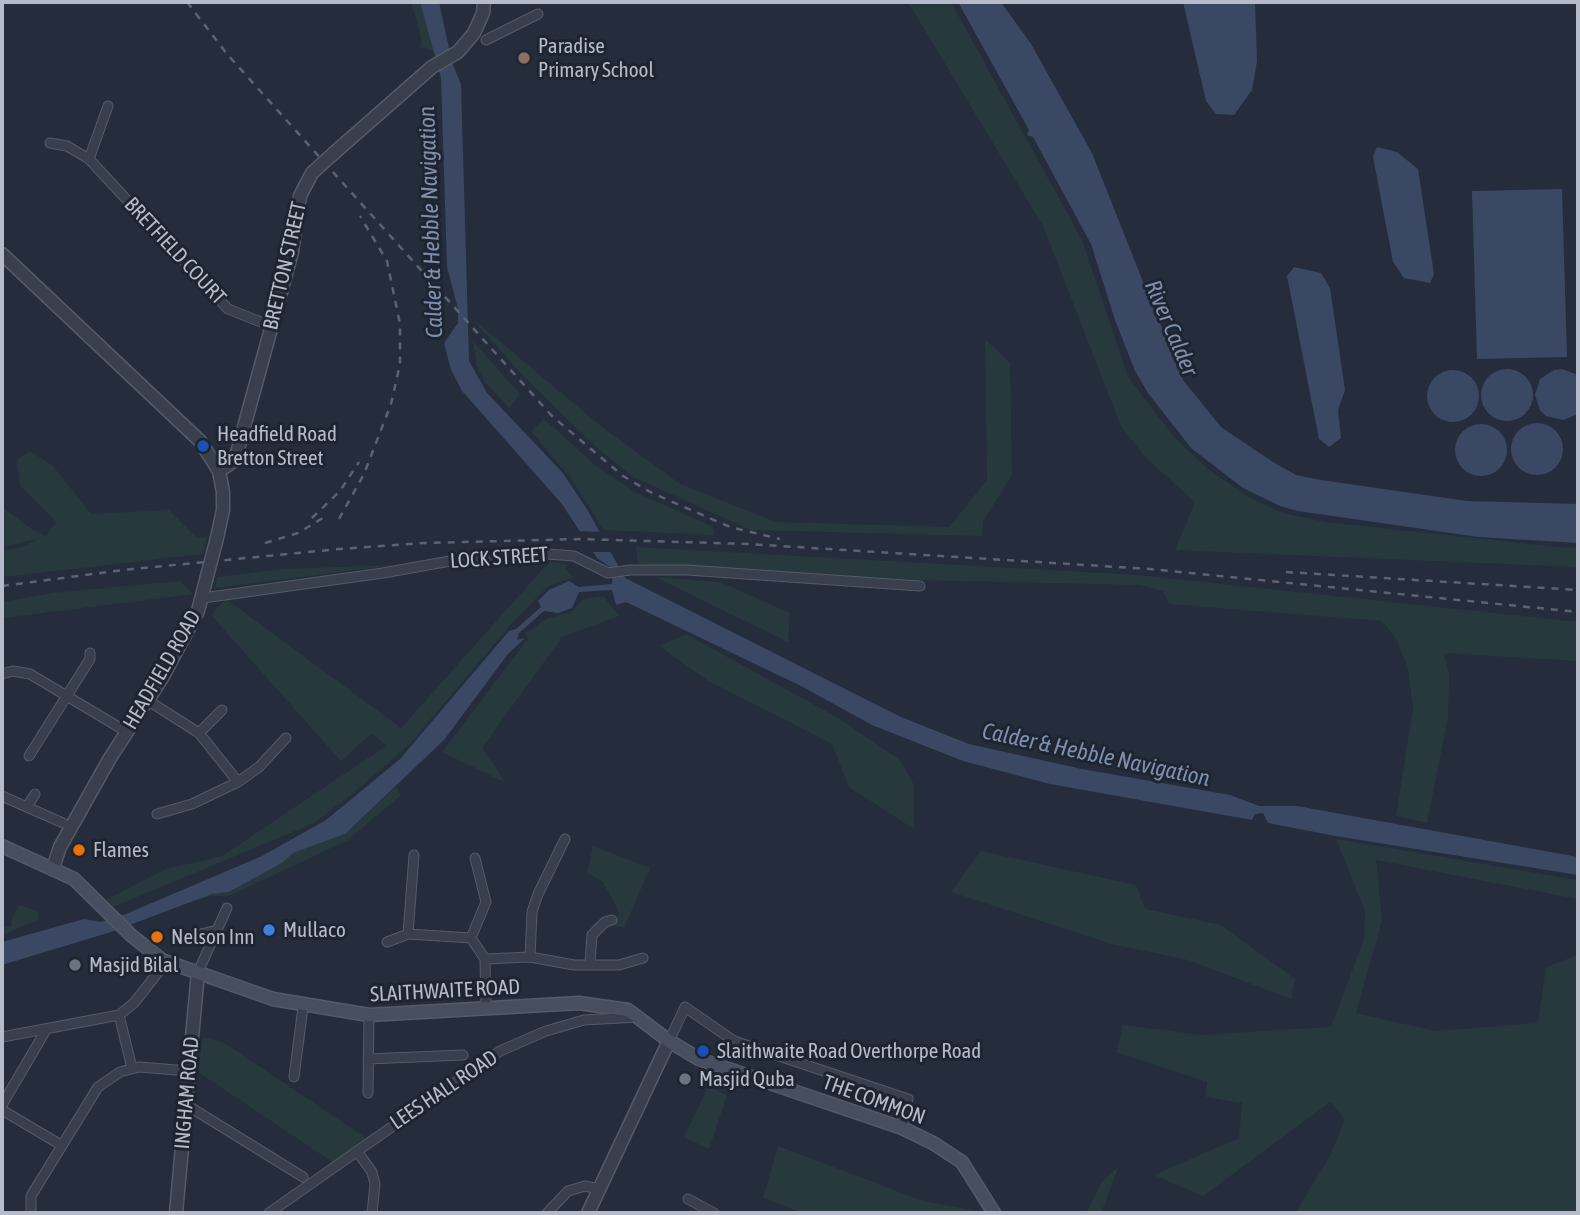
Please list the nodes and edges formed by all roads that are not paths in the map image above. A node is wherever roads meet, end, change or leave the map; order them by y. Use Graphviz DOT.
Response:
graph roads {
  1 [pos="484,2"];
  2 [pos="538,14"];
  3 [pos="486,40"];
  4 [pos="108,106"];
  5 [pos="50,143"];
  6 [pos="89,159"];
  7 [pos="2,254"];
  8 [pos="271,326"];
  9 [pos="219,471"];
  10 [pos="920,586"];
  11 [pos="202,598"];
  12 [pos="90,653"];
  13 [pos="2,674"];
  14 [pos="66,695"];
  15 [pos="147,700"];
  16 [pos="222,710"];
  17 [pos="127,732"];
  18 [pos="200,733"];
  19 [pos="286,738"];
  20 [pos="29,756"];
  21 [pos="238,782"];
  22 [pos="34,794"];
  23 [pos="2,796"];
  24 [pos="27,807"];
  25 [pos="157,814"];
  26 [pos="63,823"];
  27 [pos="565,838"];
  28 [pos="2,846"];
  29 [pos="414,855"];
  30 [pos="475,858"];
  31 [pos="52,868"];
  32 [pos="227,908"];
  33 [pos="612,920"];
  34 [pos="217,930"];
  35 [pos="408,934"];
  36 [pos="471,938"];
  37 [pos="181,939"];
  38 [pos="387,942"];
  39 [pos="530,957"];
  40 [pos="643,958"];
  41 [pos="485,959"];
  42 [pos="167,961"];
  43 [pos="590,964"];
  44 [pos="198,972"];
  45 [pos="303,1007"];
  46 [pos="486,1007"];
  47 [pos="118,1015"];
  48 [pos="369,1015"];
  49 [pos="640,1017"];
  50 [pos="46,1030"];
  51 [pos="2,1037"];
  52 [pos="669,1041"];
  53 [pos="463,1055"];
  54 [pos="369,1059"];
  55 [pos="132,1068"];
  56 [pos="189,1071"];
  57 [pos="294,1077"];
  58 [pos="368,1093"];
  59 [pos="185,1104"];
  60 [pos="2,1105"];
  61 [pos="2,1110"];
  62 [pos="902,1128"];
  63 [pos="61,1144"];
  64 [pos="357,1151"];
  65 [pos="303,1177"];
  66 [pos="599,1189"];
  67 [pos="705,1193"];
  68 [pos="688,1199"];
  69 [pos="700,1205"];
  70 [pos="172,1211"];
  71 [pos="31,1213"];
  72 [pos="269,1213"];
  73 [pos="372,1213"];
  74 [pos="547,1213"];
  75 [pos="588,1213"];
  76 [pos="714,1213"];
  77 [pos="995,1213"];
  1 -- 8 [label="street, BRETTON STREET, bridge"];
  2 -- 3 [label="street"];
  4 -- 6 [label="street"];
  5 -- 6 [label="street, BRETFIELD COURT"];
  6 -- 8 [label="street, BRETFIELD COURT"];
  7 -- 9 [label="street, HEADFIELD ROAD"];
  8 -- 9 [label="street, BRETTON STREET"];
  9 -- 11 [label="street, HEADFIELD ROAD, bridge"];
  10 -- 11 [label="street, LOCK STREET"];
  11 -- 15 [label="street, HEADFIELD ROAD"];
  12 -- 14 [label="street"];
  13 -- 14 [label="street"];
  14 -- 17 [label="street"];
  14 -- 20 [label="street"];
  15 -- 17 [label="street, HEADFIELD ROAD"];
  15 -- 18 [label="street"];
  16 -- 18 [label="street"];
  17 -- 31 [label="street, HEADFIELD ROAD"];
  18 -- 21 [label="street"];
  19 -- 21 [label="street"];
  21 -- 25 [label="street"];
  22 -- 24 [label="street"];
  23 -- 24 [label="street"];
  24 -- 26 [label="street"];
  27 -- 39 [label="street"];
  28 -- 31 [label="main road, SLAITHWAITE ROAD"];
  29 -- 35 [label="street"];
  30 -- 36 [label="street"];
  31 -- 42 [label="main road, SLAITHWAITE ROAD"];
  32 -- 34 [label="street"];
  33 -- 43 [label="street"];
  34 -- 37 [label="street"];
  34 -- 44 [label="street"];
  35 -- 36 [label="street"];
  35 -- 38 [label="street"];
  36 -- 41 [label="street"];
  39 -- 41 [label="street"];
  39 -- 43 [label="street"];
  40 -- 43 [label="street"];
  41 -- 46 [label="street"];
  42 -- 44 [label="main road, SLAITHWAITE ROAD"];
  42 -- 47 [label="street"];
  44 -- 45 [label="main road, SLAITHWAITE ROAD"];
  44 -- 56 [label="street, INGHAM ROAD"];
  45 -- 48 [label="main road, SLAITHWAITE ROAD"];
  45 -- 57 [label="street"];
  46 -- 48 [label="main road, SLAITHWAITE ROAD"];
  46 -- 49 [label="main road, SLAITHWAITE ROAD"];
  47 -- 50 [label="street"];
  47 -- 55 [label="street"];
  48 -- 54 [label="street"];
  49 -- 52 [label="main road, THE COMMON"];
  49 -- 64 [label="street, LEES HALL ROAD"];
  50 -- 51 [label="street"];
  50 -- 60 [label="street"];
  52 -- 62 [label="main road, THE COMMON"];
  52 -- 62 [label="street"];
  52 -- 66 [label="street"];
  53 -- 54 [label="street"];
  54 -- 58 [label="street"];
  55 -- 56 [label="street"];
  55 -- 63 [label="street"];
  56 -- 59 [label="street, INGHAM ROAD"];
  59 -- 65 [label="street"];
  59 -- 70 [label="street, INGHAM ROAD"];
  61 -- 63 [label="street"];
  62 -- 77 [label="main road, THE COMMON"];
  63 -- 71 [label="street"];
  64 -- 72 [label="street, LEES HALL ROAD"];
  64 -- 73 [label="street"];
  66 -- 74 [label="street"];
  66 -- 75 [label="street"];
  67 -- 69 [label="street"];
  68 -- 69 [label="street"];
  69 -- 76 [label="street"];
}
